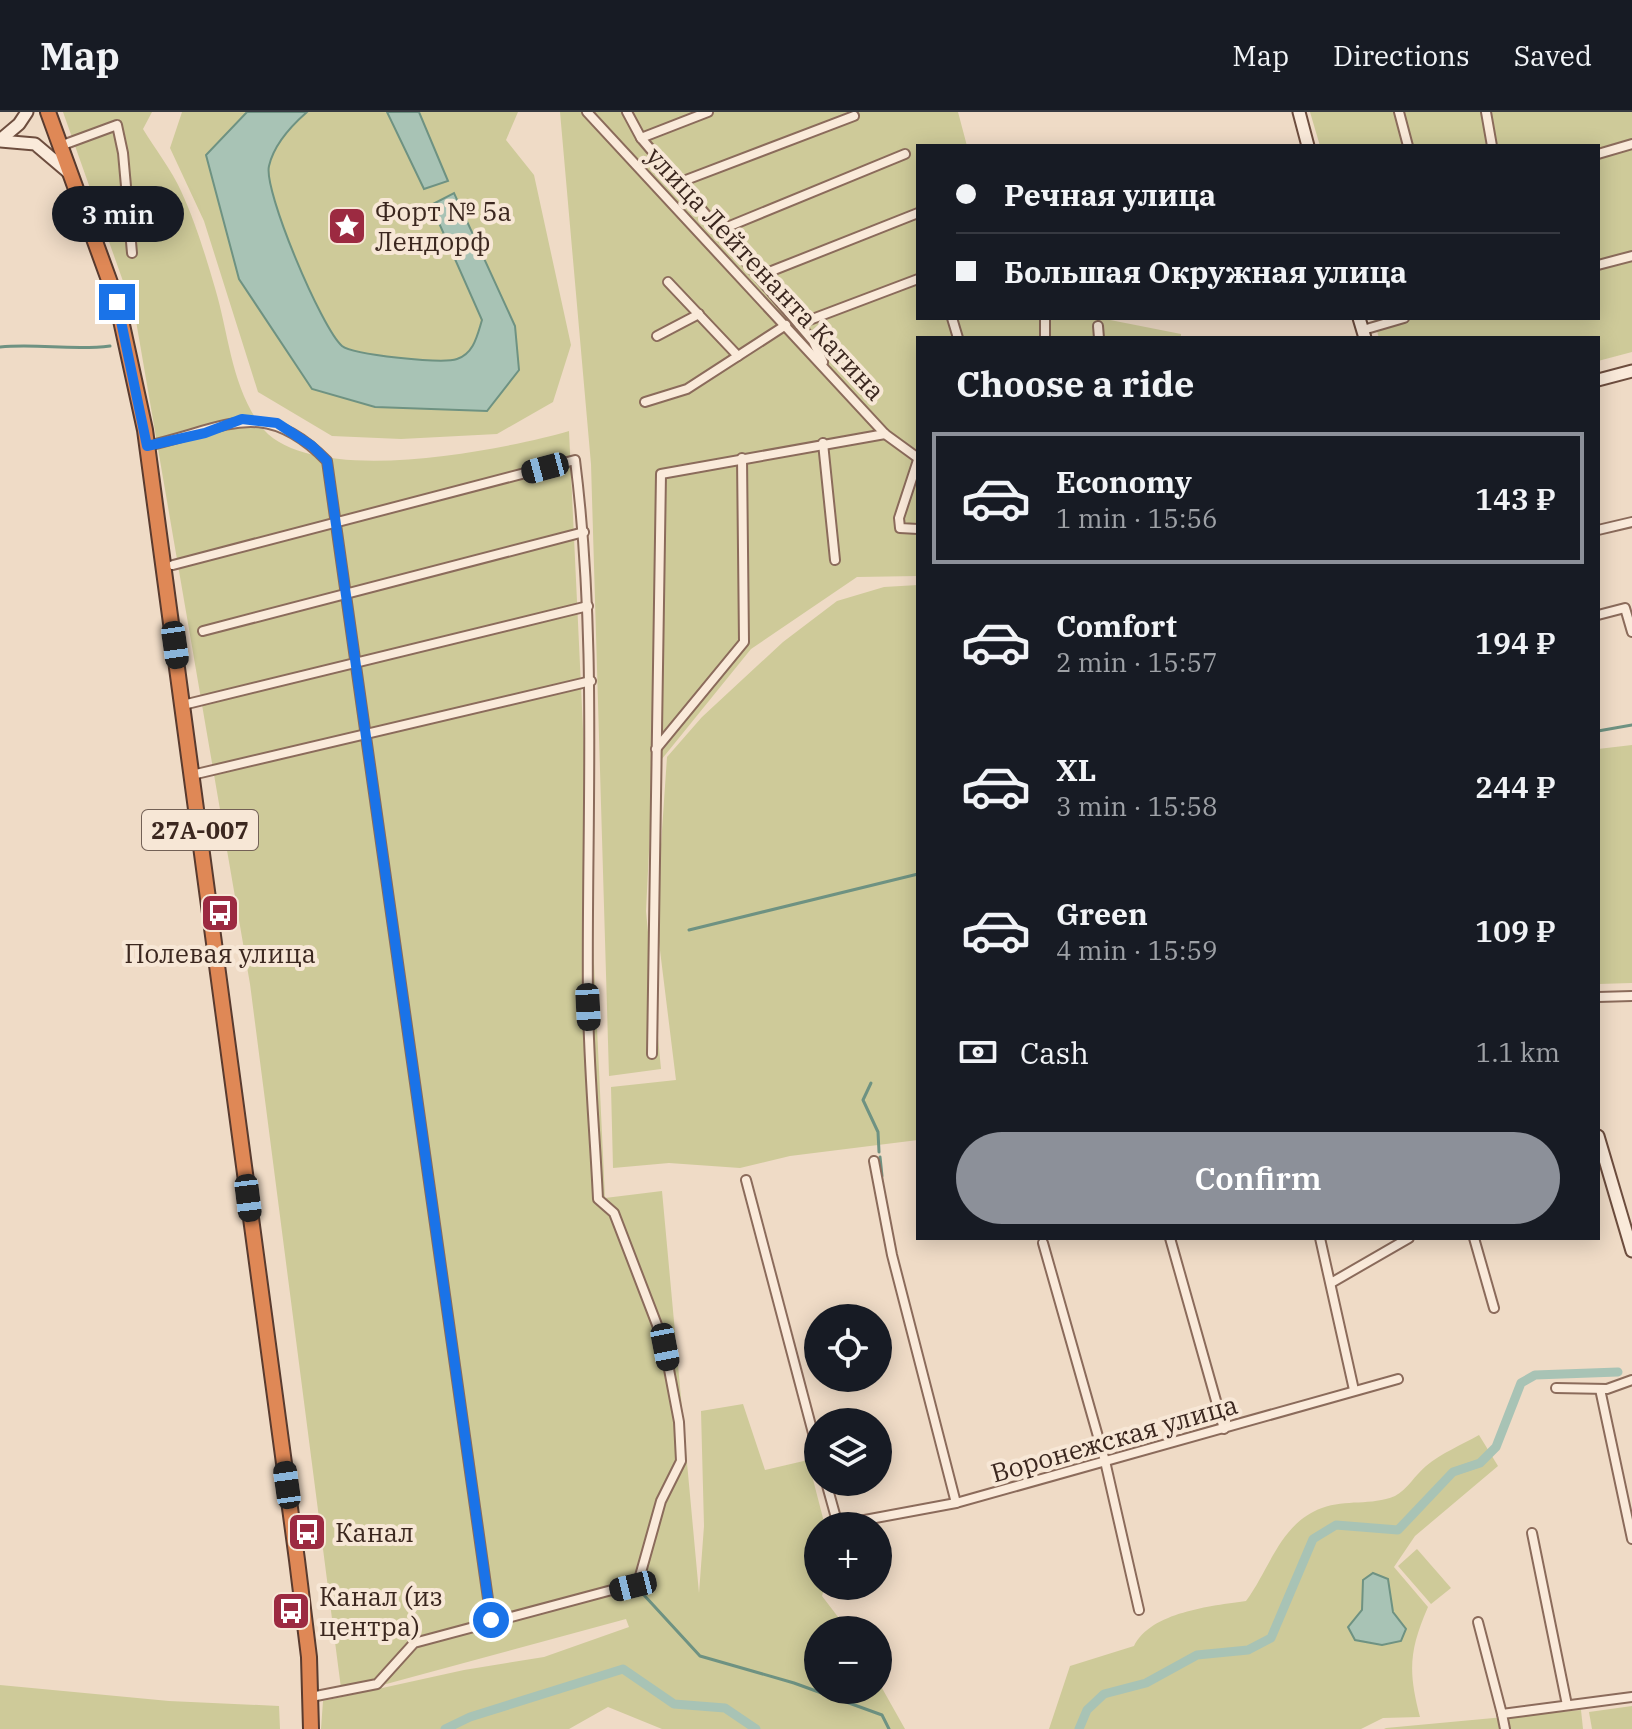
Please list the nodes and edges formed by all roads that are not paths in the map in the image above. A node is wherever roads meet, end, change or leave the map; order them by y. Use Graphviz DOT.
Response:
graph roads {
  1 [pos="27,112"];
  2 [pos="48,112"];
  3 [pos="587,112"];
  4 [pos="627,112"];
  5 [pos="708,112"];
  6 [pos="1299,112"];
  7 [pos="1399,112"];
  8 [pos="1486,112"];
  9 [pos="854,116"];
  10 [pos="641,138"];
  11 [pos="0,140"];
  12 [pos="1307,144"];
  13 [pos="1407,144"];
  14 [pos="1492,144"];
  15 [pos="1632,144"];
  16 [pos="60,146"];
  17 [pos="1600,153"];
  18 [pos="905,154"];
  19 [pos="70,174"];
  20 [pos="678,183"];
  21 [pos="916,214"];
  22 [pos="720,230"];
  23 [pos="132,253"];
  24 [pos="1632,256"];
  25 [pos="1600,264"];
  26 [pos="759,276"];
  27 [pos="916,280"];
  28 [pos="668,282"];
  29 [pos="699,314"];
  30 [pos="1399,320"];
  31 [pos="799,324"];
  32 [pos="786,325"];
  33 [pos="1098,326"];
  34 [pos="1364,334"];
  35 [pos="657,336"];
  36 [pos="1099,336"];
  37 [pos="738,356"];
  38 [pos="826,370"];
  39 [pos="1632,371"];
  40 [pos="1600,379"];
  41 [pos="645,402"];
  42 [pos="885,434"];
  43 [pos="823,443"];
  44 [pos="147,446"];
  45 [pos="916,457"];
  46 [pos="742,458"];
  47 [pos="916,465"];
  48 [pos="336,522"];
  49 [pos="1632,522"];
  50 [pos="916,529"];
  51 [pos="1600,530"];
  52 [pos="584,532"];
  53 [pos="835,560"];
  54 [pos="173,565"];
  55 [pos="345,593"];
  56 [pos="588,606"];
  57 [pos="1600,614"];
  58 [pos="203,631"];
  59 [pos="1632,632"];
  60 [pos="355,663"];
  61 [pos="591,681"];
  62 [pos="183,705"];
  63 [pos="366,735"];
  64 [pos="655,749"];
  65 [pos="192,775"];
  66 [pos="1632,996"];
  67 [pos="1600,997"];
  68 [pos="652,1054"];
  69 [pos="1600,1143"];
  70 [pos="874,1161"];
  71 [pos="746,1180"];
  72 [pos="1171,1240"];
  73 [pos="1320,1240"];
  74 [pos="1406,1240"];
  75 [pos="1475,1240"];
  76 [pos="1043,1243"];
  77 [pos="1632,1251"];
  78 [pos="1331,1283"];
  79 [pos="1494,1308"];
  80 [pos="1398,1379"];
  81 [pos="1632,1380"];
  82 [pos="1556,1388"];
  83 [pos="1600,1389"];
  84 [pos="1354,1390"];
  85 [pos="806,1408"];
  86 [pos="1224,1429"];
  87 [pos="1105,1461"];
  88 [pos="956,1503"];
  89 [pos="892,1515"];
  90 [pos="1532,1533"];
  91 [pos="1632,1539"];
  92 [pos="1139,1610"];
  93 [pos="491,1620"];
  94 [pos="1478,1622"];
  95 [pos="311,1697"];
  96 [pos="1632,1697"];
  97 [pos="1567,1705"];
  98 [pos="1502,1714"];
  99 [pos="311,1729"];
  100 [pos="1505,1729"];
  1 -- 11 [label="street"];
  2 -- 16 [label="highway, 27А-007"];
  3 -- 32 [label="street, улица Лейтенанта Катина"];
  4 -- 10 [label="street"];
  5 -- 10 [label="street"];
  6 -- 12 [label="street"];
  7 -- 13 [label="street"];
  8 -- 14 [label="street"];
  9 -- 20 [label="street"];
  10 -- 20 [label="street"];
  11 -- 19 [label="street"];
  15 -- 17 [label="street"];
  16 -- 19 [label="highway, 27А-007"];
  16 -- 23 [label="street"];
  18 -- 22 [label="street"];
  19 -- 44 [label="highway, 27А-007"];
  20 -- 22 [label="street"];
  21 -- 26 [label="street"];
  22 -- 26 [label="street"];
  24 -- 25 [label="street"];
  26 -- 31 [label="street"];
  27 -- 31 [label="street"];
  28 -- 29 [label="street"];
  29 -- 35 [label="street"];
  29 -- 37 [label="street"];
  30 -- 34 [label="street"];
  31 -- 38 [label="street"];
  32 -- 37 [label="street"];
  32 -- 38 [label="street, улица Лейтенанта Катина"];
  33 -- 36 [label="street"];
  37 -- 41 [label="street"];
  38 -- 42 [label="street, улица Лейтенанта Катина"];
  39 -- 40 [label="street"];
  42 -- 43 [label="street"];
  42 -- 45 [label="street, улица Лейтенанта Катина"];
  43 -- 46 [label="street"];
  43 -- 53 [label="street"];
  44 -- 48 [label="street"];
  44 -- 62 [label="highway, 27А-007"];
  46 -- 64 [label="street"];
  46 -- 64 [label="street"];
  47 -- 50 [label="street"];
  48 -- 52 [label="street"];
  48 -- 54 [label="street"];
  48 -- 55 [label="street"];
  49 -- 51 [label="street"];
  52 -- 55 [label="street"];
  52 -- 56 [label="street"];
  55 -- 58 [label="street"];
  55 -- 60 [label="street"];
  56 -- 60 [label="street"];
  56 -- 61 [label="street"];
  57 -- 59 [label="street"];
  60 -- 62 [label="street"];
  60 -- 63 [label="street"];
  61 -- 63 [label="street"];
  61 -- 93 [label="street"];
  62 -- 65 [label="highway, 27А-007"];
  63 -- 65 [label="street"];
  63 -- 93 [label="street"];
  64 -- 68 [label="street"];
  65 -- 95 [label="highway, 27А-007"];
  66 -- 67 [label="street"];
  69 -- 77 [label="street"];
  70 -- 88 [label="street"];
  71 -- 85 [label="street"];
  72 -- 86 [label="street"];
  73 -- 78 [label="street"];
  74 -- 78 [label="street"];
  75 -- 79 [label="street"];
  76 -- 87 [label="street"];
  78 -- 84 [label="street"];
  80 -- 84 [label="street, Воронежская улица"];
  81 -- 83 [label="street"];
  82 -- 83 [label="street"];
  83 -- 91 [label="street"];
  84 -- 86 [label="street, Воронежская улица"];
  86 -- 87 [label="street, Воронежская улица"];
  87 -- 88 [label="street, Воронежская улица"];
  87 -- 92 [label="street"];
  88 -- 89 [label="street, Воронежская улица"];
  90 -- 97 [label="street"];
  93 -- 95 [label="street"];
  94 -- 98 [label="street"];
  95 -- 99 [label="highway, 27А-007"];
  96 -- 97 [label="street"];
  97 -- 98 [label="street"];
  98 -- 100 [label="street"];
}
